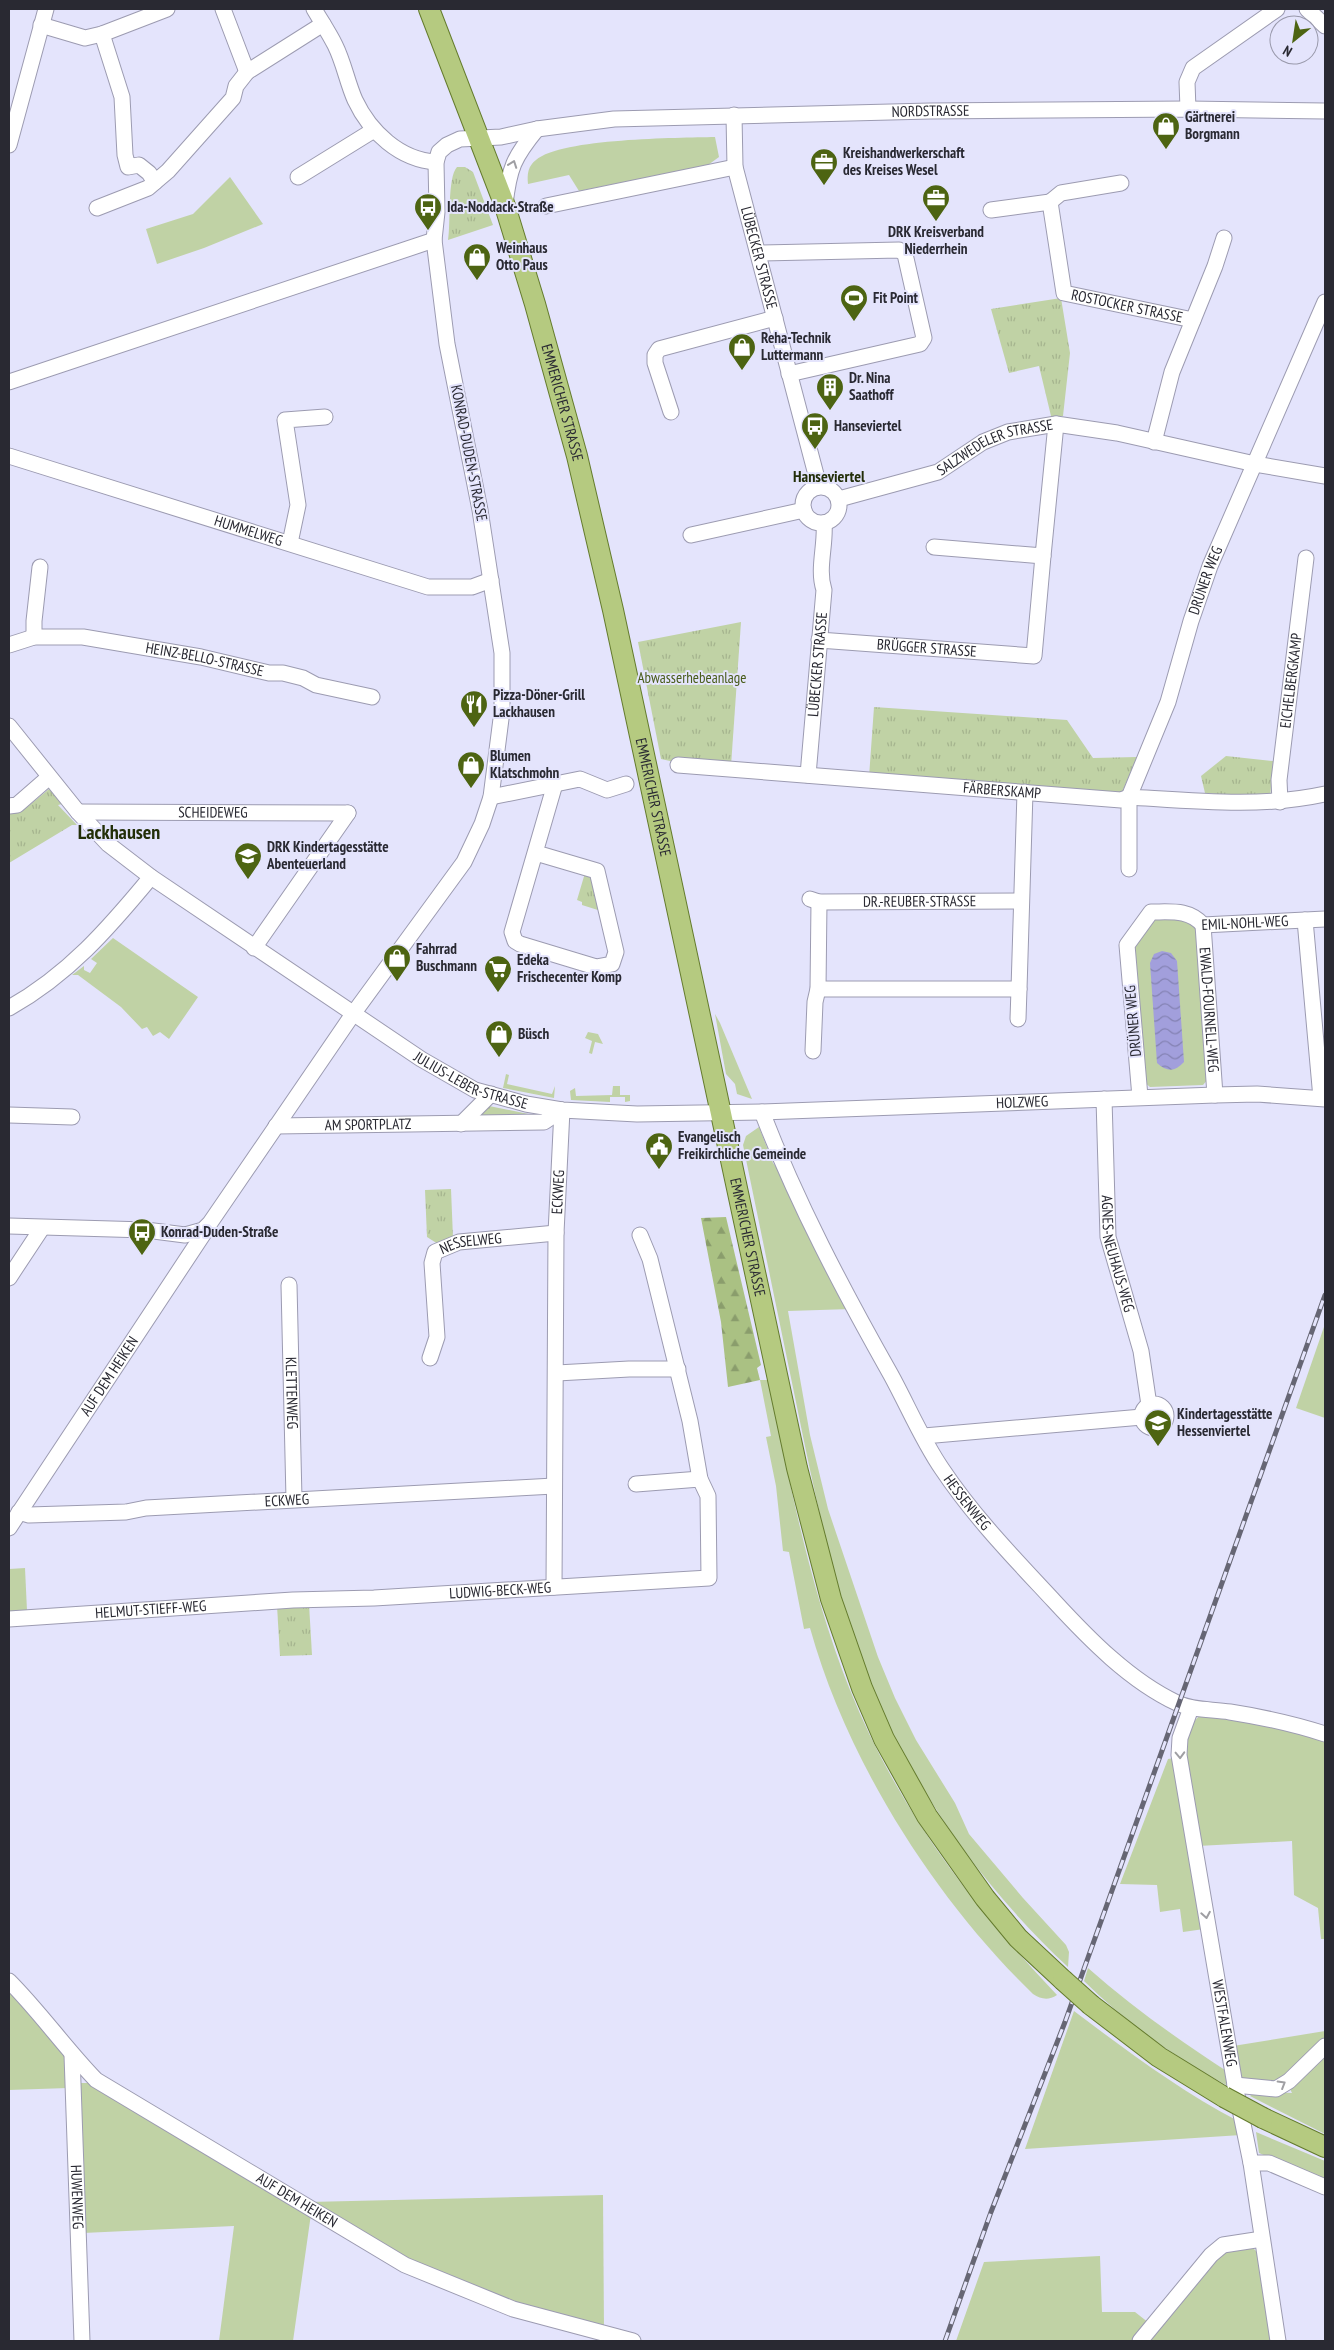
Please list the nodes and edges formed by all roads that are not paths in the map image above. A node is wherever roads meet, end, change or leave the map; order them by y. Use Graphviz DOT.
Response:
graph roads {
  1 [pos="46,9"];
  2 [pos="167,9"];
  3 [pos="223,9"];
  4 [pos="314,9"];
  5 [pos="430,9"];
  6 [pos="1277,9"];
  7 [pos="1307,9"];
  8 [pos="322,24"];
  9 [pos="41,25"];
  10 [pos="1325,26"];
  11 [pos="102,34"];
  12 [pos="247,72"];
  13 [pos="1188,110"];
  14 [pos="1325,111"];
  15 [pos="734,115"];
  16 [pos="537,129"];
  17 [pos="374,130"];
  18 [pos="478,137"];
  19 [pos="9,145"];
  20 [pos="127,161"];
  21 [pos="436,162"];
  22 [pos="735,167"];
  23 [pos="298,177"];
  24 [pos="155,182"];
  25 [pos="1121,183"];
  26 [pos="136,193"];
  27 [pos="1050,202"];
  28 [pos="505,206"];
  29 [pos="546,206"];
  30 [pos="97,208"];
  31 [pos="991,210"];
  32 [pos="1224,238"];
  33 [pos="434,240"];
  34 [pos="758,253"];
  35 [pos="1325,302"];
  36 [pos="775,318"];
  37 [pos="1193,320"];
  38 [pos="789,374"];
  39 [pos="9,382"];
  40 [pos="671,412"];
  41 [pos="325,417"];
  42 [pos="1056,424"];
  43 [pos="1154,442"];
  44 [pos="9,456"];
  45 [pos="1255,464"];
  46 [pos="1325,476"];
  47 [pos="818,486"];
  48 [pos="839,499"];
  49 [pos="804,510"];
  50 [pos="824,523"];
  51 [pos="691,535"];
  52 [pos="290,543"];
  53 [pos="934,547"];
  54 [pos="1042,556"];
  55 [pos="1306,558"];
  56 [pos="40,567"];
  57 [pos="491,580"];
  58 [pos="34,637"];
  59 [pos="819,640"];
  60 [pos="9,645"];
  61 [pos="372,697"];
  62 [pos="9,726"];
  63 [pos="678,765"];
  64 [pos="808,774"];
  65 [pos="48,778"];
  66 [pos="555,784"];
  67 [pos="626,784"];
  68 [pos="1025,792"];
  69 [pos="1325,794"];
  70 [pos="491,797"];
  71 [pos="1129,797"];
  72 [pos="1280,802"];
  73 [pos="9,806"];
  74 [pos="78,812"];
  75 [pos="536,853"];
  76 [pos="1129,869"];
  77 [pos="151,877"];
  78 [pos="1021,900"];
  79 [pos="1325,918"];
  80 [pos="1306,920"];
  81 [pos="1203,925"];
  82 [pos="1127,945"];
  83 [pos="254,948"];
  84 [pos="818,989"];
  85 [pos="1019,989"];
  86 [pos="10,1003"];
  87 [pos="353,1014"];
  88 [pos="1018,1019"];
  89 [pos="814,1051"];
  90 [pos="491,1094"];
  91 [pos="1215,1095"];
  92 [pos="1140,1097"];
  93 [pos="1323,1099"];
  94 [pos="1104,1100"];
  95 [pos="562,1110"];
  96 [pos="720,1112"];
  97 [pos="762,1112"];
  98 [pos="9,1115"];
  99 [pos="72,1116"];
  100 [pos="461,1124"];
  101 [pos="276,1126"];
  102 [pos="210,1223"];
  103 [pos="9,1226"];
  104 [pos="42,1228"];
  105 [pos="556,1234"];
  106 [pos="640,1235"];
  107 [pos="9,1278"];
  108 [pos="289,1285"];
  109 [pos="430,1358"];
  110 [pos="678,1369"];
  111 [pos="557,1374"];
  112 [pos="924,1436"];
  113 [pos="700,1479"];
  114 [pos="636,1484"];
  115 [pos="554,1486"];
  116 [pos="294,1499"];
  117 [pos="19,1512"];
  118 [pos="9,1528"];
  119 [pos="554,1586"];
  120 [pos="293,1600"];
  121 [pos="9,1619"];
  122 [pos="1191,1708"];
  123 [pos="1325,1734"];
  124 [pos="9,1981"];
  125 [pos="1325,2046"];
  126 [pos="72,2054"];
  127 [pos="1230,2091"];
  128 [pos="1325,2147"];
  129 [pos="1251,2163"];
  130 [pos="1325,2187"];
  131 [pos="1262,2239"];
  132 [pos="82,2341"];
  133 [pos="633,2341"];
  134 [pos="1140,2341"];
  135 [pos="1278,2341"];
  1 -- 9 [label="street"];
  2 -- 11 [label="street"];
  3 -- 12 [label="street"];
  4 -- 8 [label="street"];
  5 -- 18 [label="main road, EMMERICHER STRASSE"];
  6 -- 13 [label="street"];
  7 -- 10 [label="street"];
  8 -- 12 [label="street"];
  8 -- 17 [label="street"];
  9 -- 11 [label="street"];
  9 -- 19 [label="street"];
  11 -- 20 [label="street"];
  12 -- 24 [label="street"];
  13 -- 14 [label="street, NORDSTRASSE"];
  13 -- 15 [label="street, NORDSTRASSE"];
  15 -- 16 [label="street, NORDSTRASSE"];
  15 -- 22 [label="street, LÜBECKER STRASSE"];
  16 -- 18 [label="street, NORDSTRASSE"];
  28 -- 16 [label="street, one-way"];
  17 -- 21 [label="street"];
  17 -- 23 [label="street"];
  18 -- 21 [label="street"];
  18 -- 28 [label="main road, EMMERICHER STRASSE"];
  20 -- 24 [label="street"];
  20 -- 26 [label="street"];
  21 -- 33 [label="street, KONRAD-DUDEN-STRASSE"];
  22 -- 29 [label="street"];
  22 -- 34 [label="street, LÜBECKER STRASSE"];
  24 -- 26 [label="street"];
  25 -- 27 [label="street"];
  26 -- 30 [label="street"];
  27 -- 31 [label="street"];
  27 -- 37 [label="street, ROSTOCKER STRASSE"];
  28 -- 96 [label="main road, EMMERICHER STRASSE"];
  32 -- 37 [label="street"];
  33 -- 39 [label="street"];
  33 -- 57 [label="street, KONRAD-DUDEN-STRASSE"];
  34 -- 36 [label="street, LÜBECKER STRASSE"];
  34 -- 38 [label="street"];
  35 -- 45 [label="street, DRÜNER WEG"];
  36 -- 38 [label="street, LÜBECKER STRASSE"];
  36 -- 40 [label="street"];
  37 -- 43 [label="street"];
  38 -- 47 [label="street, LÜBECKER STRASSE"];
  41 -- 52 [label="street"];
  42 -- 43 [label="street, SALZWEDELER STRASSE"];
  42 -- 48 [label="street, SALZWEDELER STRASSE"];
  42 -- 54 [label="street"];
  43 -- 45 [label="street, SALZWEDELER STRASSE"];
  44 -- 52 [label="street, HUMMELWEG"];
  45 -- 46 [label="street, SALZWEDELER STRASSE"];
  45 -- 71 [label="street, DRÜNER WEG"];
  47 -- 48 [label="street"];
  47 -- 49 [label="street"];
  48 -- 50 [label="street"];
  49 -- 50 [label="street"];
  49 -- 51 [label="street"];
  50 -- 59 [label="street, LÜBECKER STRASSE"];
  52 -- 57 [label="street, HUMMELWEG"];
  53 -- 54 [label="street"];
  54 -- 59 [label="street, BRÜGGER STRASSE"];
  55 -- 72 [label="street, EICHELBERGKAMP"];
  56 -- 58 [label="street"];
  57 -- 70 [label="street, KONRAD-DUDEN-STRASSE"];
  58 -- 60 [label="street, HEINZ-BELLO-STRASSE"];
  58 -- 61 [label="street, HEINZ-BELLO-STRASSE"];
  59 -- 64 [label="street, LÜBECKER STRASSE"];
  62 -- 65 [label="street, JULIUS-LEBER-STRASSE"];
  63 -- 64 [label="street, FÄRBERSKAMP"];
  64 -- 68 [label="street, FÄRBERSKAMP"];
  65 -- 73 [label="street"];
  65 -- 74 [label="street, JULIUS-LEBER-STRASSE"];
  66 -- 67 [label="street"];
  66 -- 70 [label="street"];
  66 -- 75 [label="street"];
  68 -- 71 [label="street, FÄRBERSKAMP"];
  68 -- 78 [label="street"];
  69 -- 72 [label="street, FÄRBERSKAMP"];
  70 -- 87 [label="street, KONRAD-DUDEN-STRASSE"];
  71 -- 72 [label="street, FÄRBERSKAMP"];
  71 -- 76 [label="street, DRÜNER WEG"];
  74 -- 77 [label="street, JULIUS-LEBER-STRASSE"];
  74 -- 83 [label="street, SCHEIDEWEG"];
  75 -- 75 [label="street"];
  77 -- 83 [label="street, JULIUS-LEBER-STRASSE"];
  77 -- 86 [label="street"];
  78 -- 84 [label="street, DR.-REUBER-STRASSE"];
  78 -- 85 [label="street"];
  79 -- 80 [label="street, EMIL-NOHL-WEG"];
  80 -- 81 [label="street, EMIL-NOHL-WEG"];
  80 -- 93 [label="street"];
  81 -- 82 [label="street, EMIL-NOHL-WEG"];
  81 -- 91 [label="street, EWALD-FOURNELL-WEG"];
  82 -- 92 [label="street, DRÜNER WEG"];
  83 -- 87 [label="street, JULIUS-LEBER-STRASSE"];
  84 -- 85 [label="street"];
  84 -- 89 [label="street, DR.-REUBER-STRASSE"];
  85 -- 88 [label="street"];
  87 -- 90 [label="street, JULIUS-LEBER-STRASSE"];
  87 -- 101 [label="street, KONRAD-DUDEN-STRASSE"];
  90 -- 95 [label="street, JULIUS-LEBER-STRASSE"];
  90 -- 100 [label="street"];
  91 -- 92 [label="street, HOLZWEG"];
  91 -- 93 [label="street, HOLZWEG"];
  92 -- 94 [label="street, HOLZWEG"];
  94 -- 97 [label="street, HOLZWEG"];
  94 -- 112 [label="street, AGNES-NEUHAUS-WEG"];
  95 -- 96 [label="street, JULIUS-LEBER-STRASSE"];
  95 -- 100 [label="street, AM SPORTPLATZ"];
  95 -- 105 [label="street, ECKWEG"];
  96 -- 97 [label="street, HOLZWEG"];
  96 -- 127 [label="main road, EMMERICHER STRASSE, bridge"];
  97 -- 112 [label="street, HESSENWEG"];
  98 -- 99 [label="street"];
  100 -- 101 [label="street, AM SPORTPLATZ"];
  101 -- 102 [label="street, KONRAD-DUDEN-STRASSE"];
  102 -- 104 [label="street"];
  102 -- 117 [label="street, AUF DEM HEIKEN"];
  103 -- 104 [label="street"];
  104 -- 107 [label="street"];
  105 -- 109 [label="street, NESSELWEG"];
  105 -- 111 [label="street, ECKWEG"];
  106 -- 110 [label="street"];
  108 -- 116 [label="street, KLETTENWEG"];
  110 -- 111 [label="street"];
  110 -- 113 [label="street"];
  111 -- 115 [label="street, ECKWEG"];
  112 -- 122 [label="street, HESSENWEG"];
  113 -- 114 [label="street"];
  113 -- 119 [label="street, LUDWIG-BECK-WEG"];
  115 -- 116 [label="street, ECKWEG"];
  115 -- 119 [label="street, ECKWEG"];
  116 -- 117 [label="street, ECKWEG"];
  117 -- 118 [label="street, AUF DEM HEIKEN"];
  119 -- 120 [label="street, LUDWIG-BECK-WEG"];
  120 -- 121 [label="street, HELMUT-STIEFF-WEG"];
  122 -- 123 [label="street, HESSENWEG"];
  122 -- 127 [label="street, WESTFALENWEG, one-way"];
  124 -- 126 [label="street, AUF DEM HEIKEN"];
  127 -- 125 [label="street, one-way"];
  126 -- 132 [label="street, HUWENWEG"];
  126 -- 133 [label="street, AUF DEM HEIKEN"];
  127 -- 128 [label="main road, EMMERICHER STRASSE, bridge"];
  127 -- 129 [label="street, WESTFALENWEG"];
  129 -- 130 [label="street"];
  129 -- 131 [label="street, WESTFALENWEG"];
  131 -- 134 [label="street"];
  131 -- 135 [label="street, WESTFALENWEG"];
}
